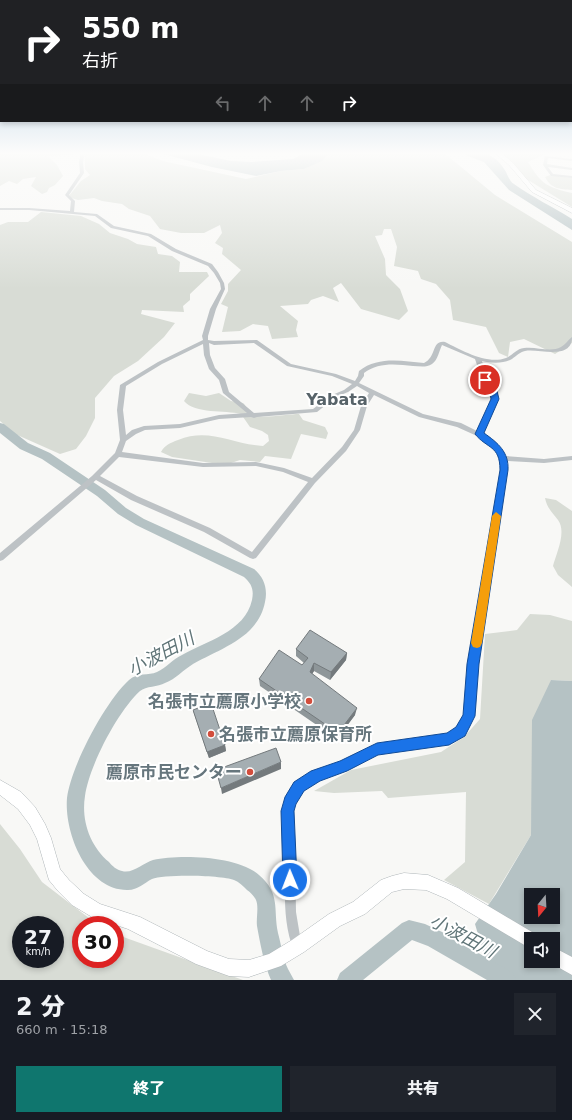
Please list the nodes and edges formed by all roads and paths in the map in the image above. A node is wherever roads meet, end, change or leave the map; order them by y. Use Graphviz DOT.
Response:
graph roads {
  1 [pos="70,198"];
  2 [pos="547,198"];
  3 [pos="0,209"];
  4 [pos="572,211"];
  5 [pos="72,212"];
  6 [pos="572,339"];
  7 [pos="206,341"];
  8 [pos="478,359"];
  9 [pos="355,383"];
  10 [pos="372,393"];
  11 [pos="254,416"];
  12 [pos="479,434"];
  13 [pos="123,440"];
  14 [pos="118,454"];
  15 [pos="504,458"];
  16 [pos="572,458"];
  17 [pos="94,478"];
  18 [pos="313,481"];
  19 [pos="0,558"];
  20 [pos="0,787"];
  21 [pos="524,937"];
  22 [pos="293,950"];
  23 [pos="560,959"];
  24 [pos="572,967"];
  1 -- 5 [label="street"];
  2 -- 4 [label="main road"];
  3 -- 5 [label="street"];
  5 -- 7 [label="street"];
  6 -- 8 [label="street"];
  7 -- 9 [label="street"];
  7 -- 11 [label="street"];
  7 -- 13 [label="street"];
  8 -- 9 [label="street"];
  8 -- 12 [label="street"];
  9 -- 10 [label="street"];
  9 -- 11 [label="street"];
  10 -- 12 [label="street"];
  10 -- 18 [label="street"];
  11 -- 13 [label="street"];
  12 -- 15 [label="street"];
  13 -- 14 [label="street"];
  14 -- 17 [label="street"];
  14 -- 18 [label="street"];
  15 -- 16 [label="street"];
  15 -- 22 [label="street"];
  17 -- 18 [label="street"];
  17 -- 19 [label="street"];
  20 -- 22 [label="main road"];
  21 -- 22 [label="main road"];
  23 -- 24 [label="main road"];
}
